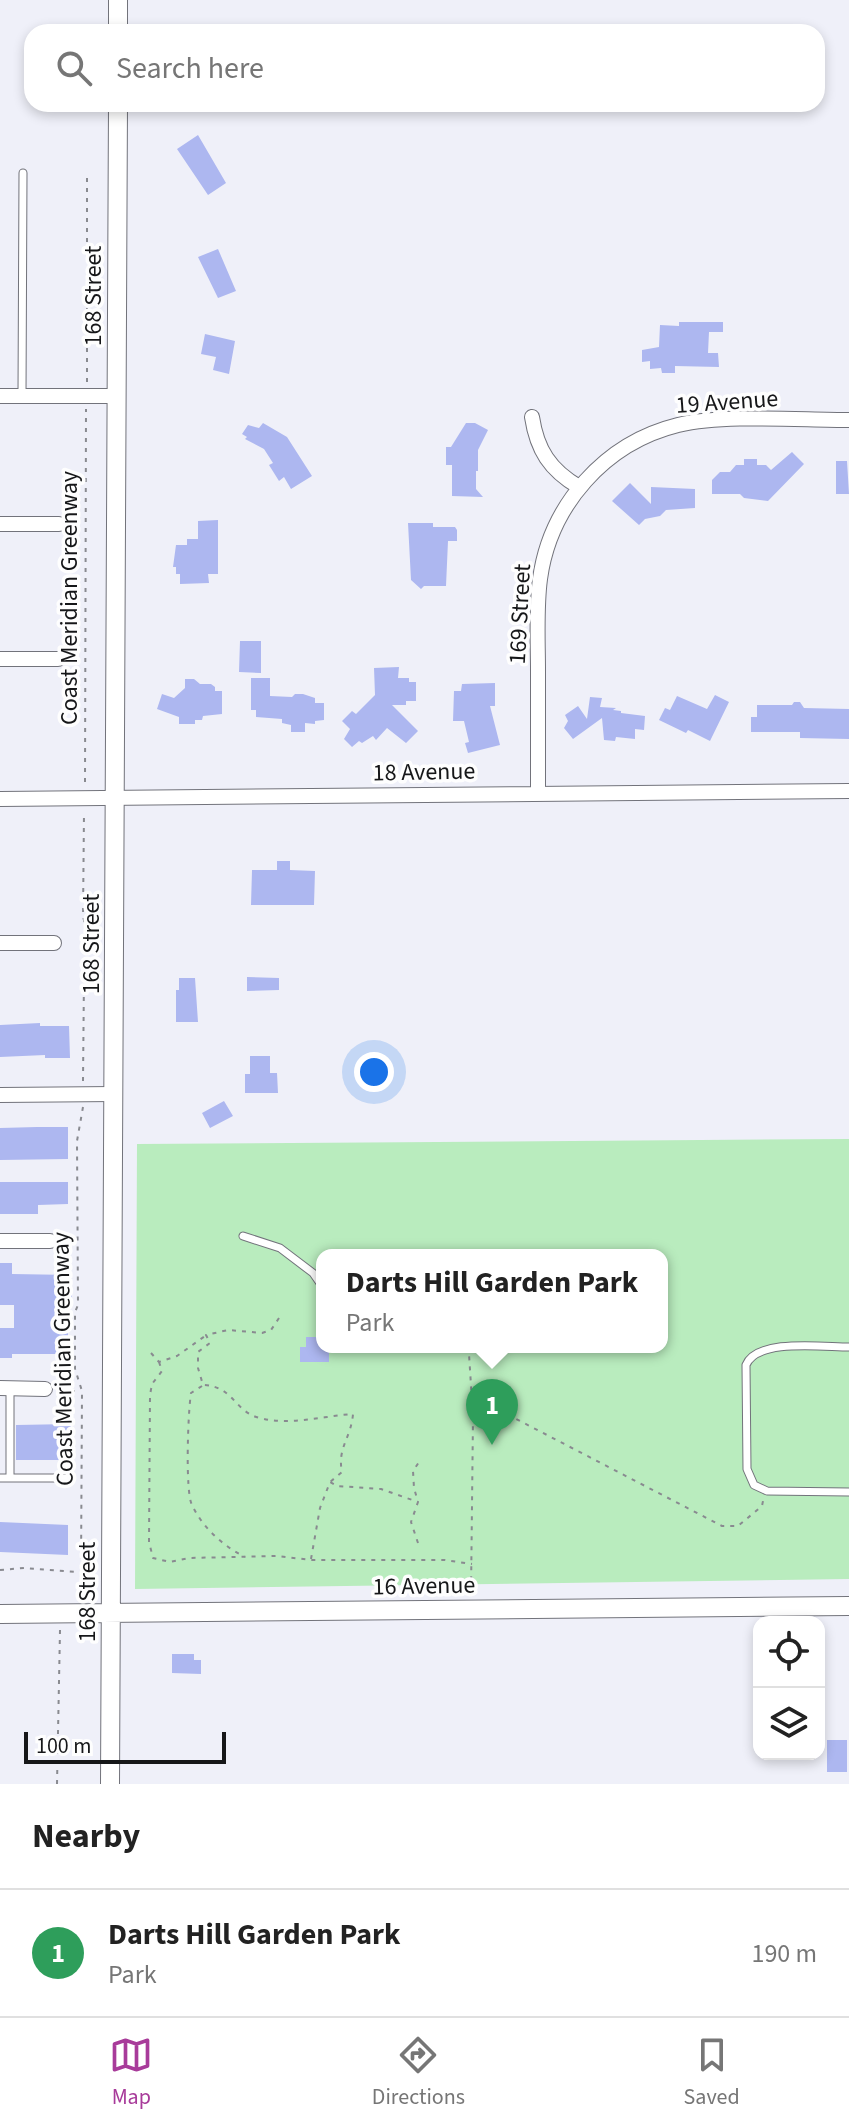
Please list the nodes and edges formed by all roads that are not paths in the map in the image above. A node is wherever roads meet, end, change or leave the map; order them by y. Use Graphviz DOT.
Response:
graph roads {
  1 [pos="118,0"];
  2 [pos="118,24"];
  3 [pos="118,112"];
  4 [pos="23,173"];
  5 [pos="0,396"];
  6 [pos="22,396"];
  7 [pos="117,396"];
  8 [pos="532,417"];
  9 [pos="849,420"];
  10 [pos="579,487"];
  11 [pos="0,524"];
  12 [pos="59,524"];
  13 [pos="0,659"];
  14 [pos="58,659"];
  15 [pos="849,791"];
  16 [pos="538,793"];
  17 [pos="116,798"];
  18 [pos="0,799"];
  19 [pos="0,943"];
  20 [pos="54,943"];
  21 [pos="114,1094"];
  22 [pos="0,1095"];
  23 [pos="243,1236"];
  24 [pos="0,1241"];
  25 [pos="50,1241"];
  26 [pos="316,1277"];
  27 [pos="849,1347"];
  28 [pos="5,1388"];
  29 [pos="45,1389"];
  30 [pos="0,1478"];
  31 [pos="10,1478"];
  32 [pos="67,1478"];
  33 [pos="849,1492"];
  34 [pos="849,1606"];
  35 [pos="0,1614"];
  36 [pos="111,1614"];
  37 [pos="110,1784"];
  1 -- 2 [label="main road"];
  3 -- 7 [label="main road, 168 Street"];
  4 -- 6 [label="lane"];
  5 -- 6 [label="street"];
  6 -- 7 [label="street"];
  7 -- 17 [label="main road, 168 Street"];
  8 -- 10 [label="street"];
  9 -- 10 [label="street, 19 Avenue"];
  10 -- 16 [label="street, 169 Street"];
  11 -- 12 [label="street"];
  13 -- 14 [label="street"];
  15 -- 16 [label="street, 18 Avenue"];
  16 -- 17 [label="street, 18 Avenue"];
  17 -- 18 [label="street, 18 Avenue"];
  17 -- 21 [label="main road, 168 Street"];
  19 -- 20 [label="street"];
  21 -- 22 [label="street"];
  21 -- 36 [label="main road, 168 Street"];
  23 -- 26 [label="lane"];
  24 -- 25 [label="street"];
  27 -- 33 [label="lane"];
  28 -- 29 [label="street"];
  28 -- 31 [label="lane"];
  30 -- 31 [label="lane"];
  31 -- 32 [label="lane"];
  34 -- 36 [label="main road, 16 Avenue"];
  35 -- 36 [label="main road, 16 Avenue"];
  36 -- 37 [label="main road, 168 Street"];
}
